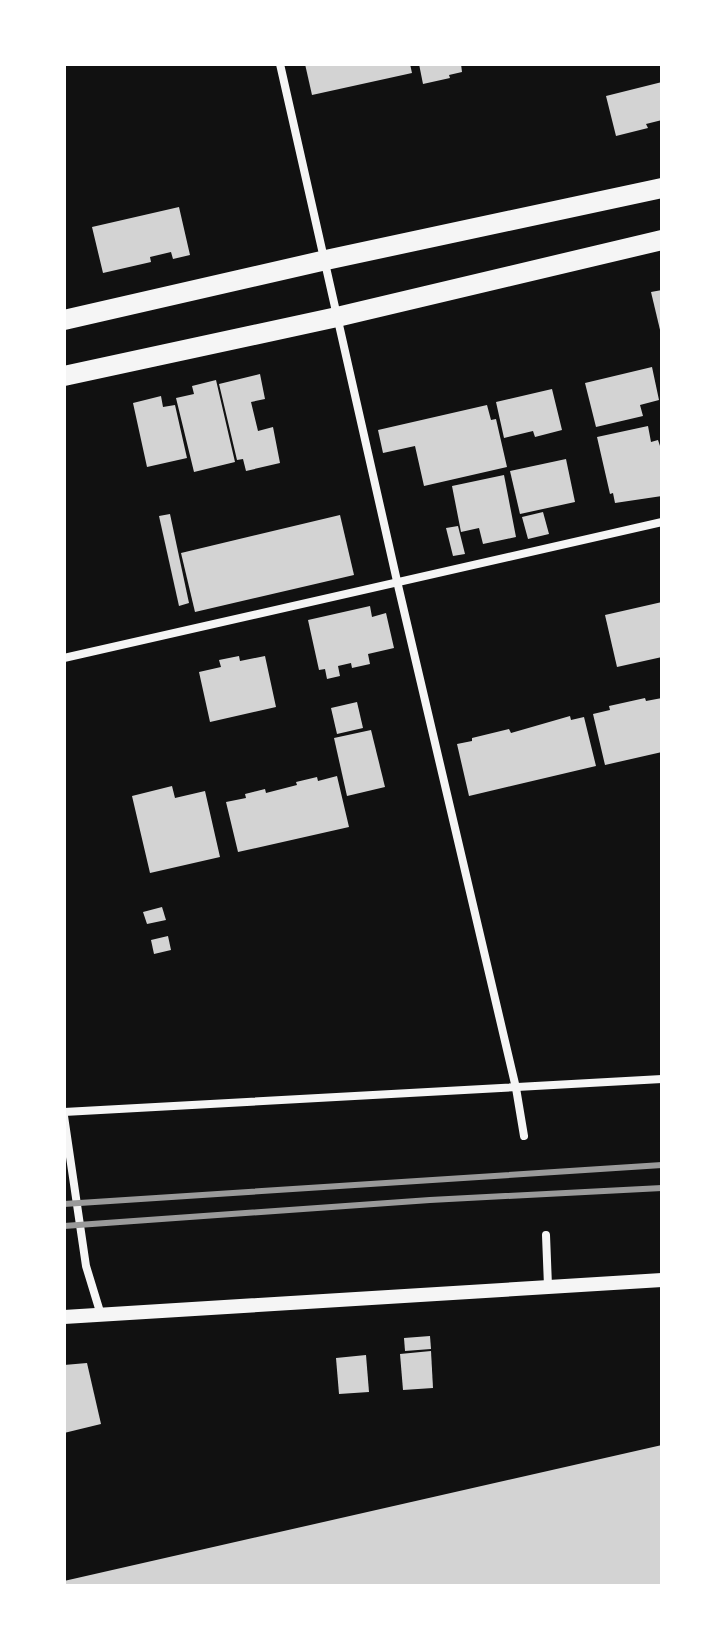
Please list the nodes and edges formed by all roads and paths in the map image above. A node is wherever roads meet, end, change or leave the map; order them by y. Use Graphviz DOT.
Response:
graph roads {
  1 [pos="280,64"];
  2 [pos="662,188"];
  3 [pos="662,240"];
  4 [pos="326,260"];
  5 [pos="337,317"];
  6 [pos="64,320"];
  7 [pos="64,376"];
  8 [pos="662,522"];
  9 [pos="397,581"];
  10 [pos="64,658"];
  11 [pos="662,1079"];
  12 [pos="516,1088"];
  13 [pos="64,1114"];
  14 [pos="524,1136"];
  15 [pos="546,1235"];
  16 [pos="662,1280"];
  17 [pos="548,1286"];
  18 [pos="101,1315"];
  19 [pos="64,1317"];
  1 -- 4 [label="street"];
  2 -- 4 [label="main road"];
  3 -- 5 [label="main road"];
  4 -- 5 [label="street"];
  4 -- 6 [label="main road"];
  5 -- 7 [label="main road"];
  5 -- 9 [label="street"];
  8 -- 9 [label="street"];
  9 -- 10 [label="street"];
  9 -- 12 [label="street"];
  11 -- 12 [label="street"];
  12 -- 13 [label="street"];
  12 -- 14 [label="street"];
  13 -- 18 [label="street"];
  15 -- 17 [label="street"];
  16 -- 17 [label="street"];
  17 -- 18 [label="street"];
  18 -- 19 [label="street"];
}
